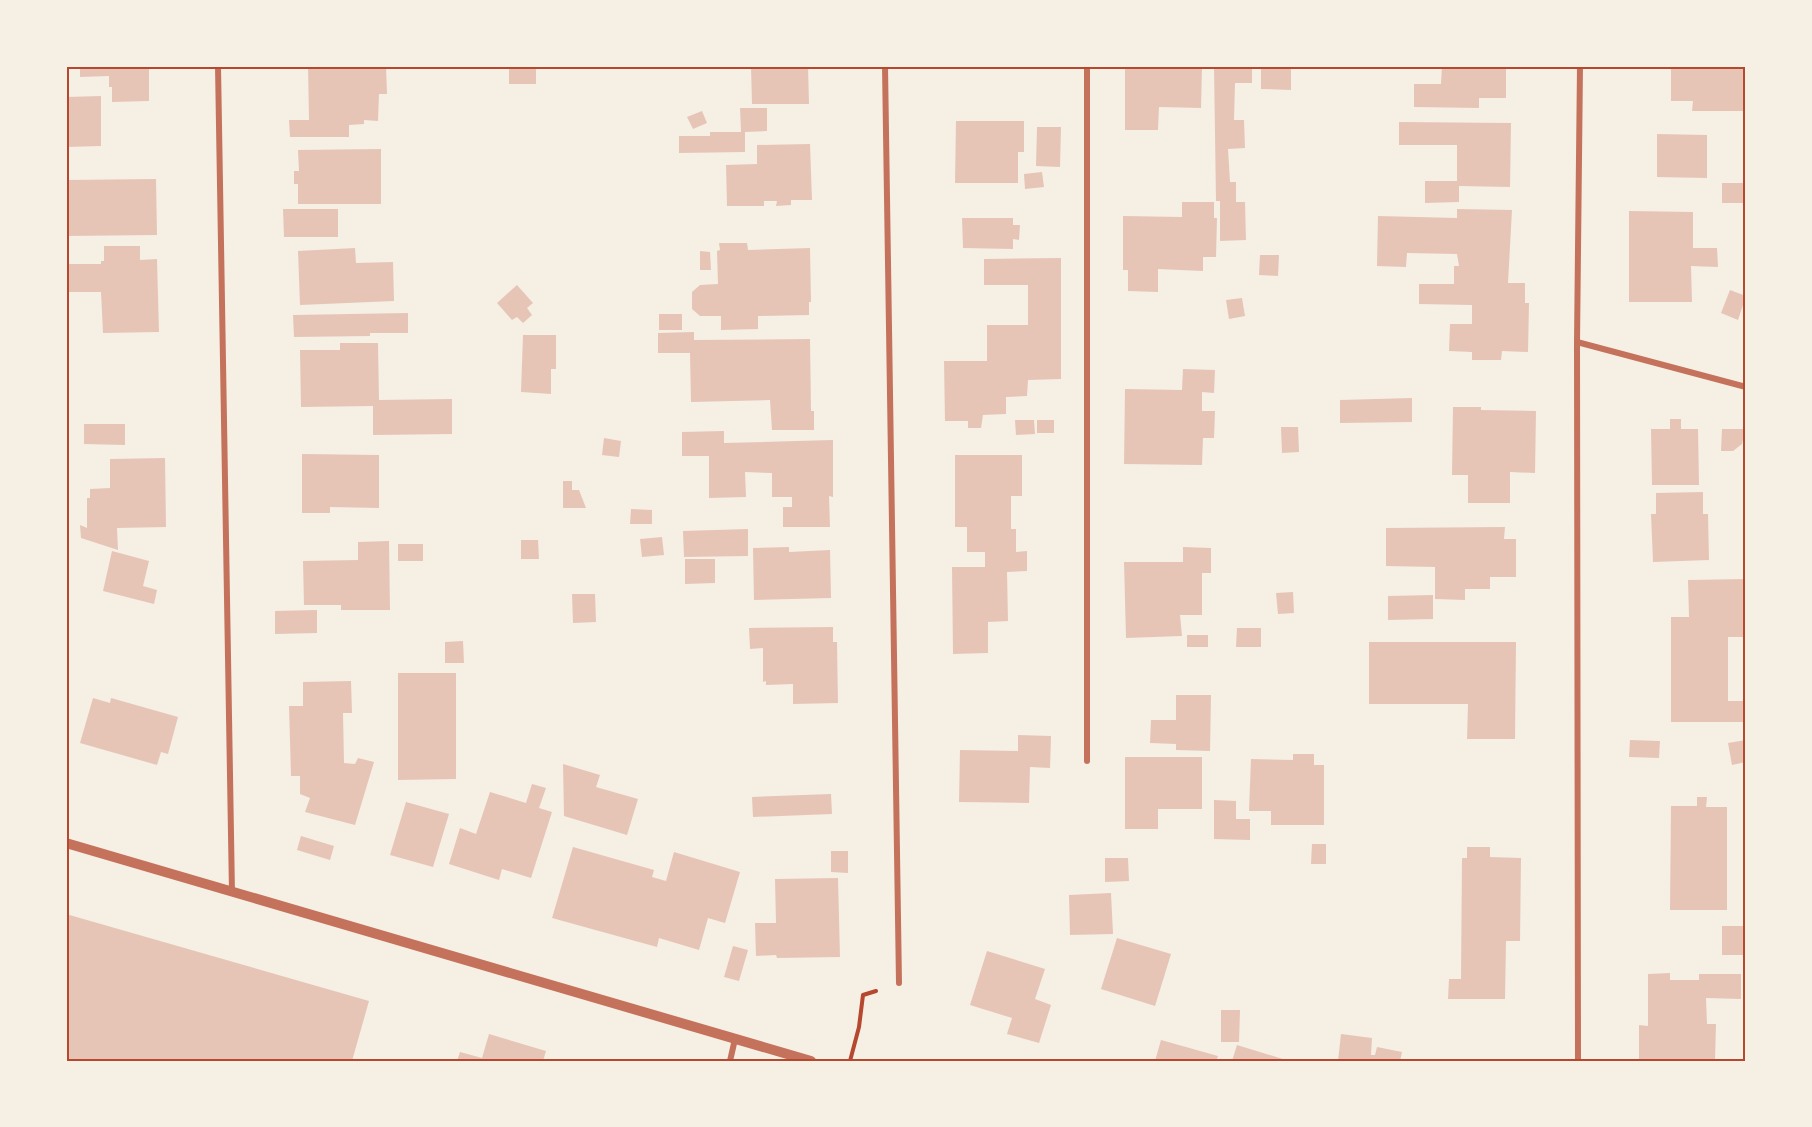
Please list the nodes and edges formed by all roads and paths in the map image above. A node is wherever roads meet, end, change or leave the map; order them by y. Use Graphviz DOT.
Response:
graph roads {
  1 [pos="218,66"];
  2 [pos="885,66"];
  3 [pos="1087,66"];
  4 [pos="1580,66"];
  5 [pos="1577,342"];
  6 [pos="1746,387"];
  7 [pos="1087,761"];
  8 [pos="66,843"];
  9 [pos="232,893"];
  10 [pos="899,983"];
  11 [pos="735,1039"];
  12 [pos="730,1061"];
  13 [pos="811,1061"];
  14 [pos="850,1061"];
  15 [pos="1578,1061"];
  1 -- 9 [label="street"];
  2 -- 10 [label="street"];
  3 -- 7 [label="street"];
  4 -- 5 [label="street"];
  5 -- 6 [label="street"];
  5 -- 15 [label="street"];
  8 -- 9 [label="street"];
  9 -- 11 [label="street"];
  10 -- 14 [label="path"];
  11 -- 12 [label="street"];
  11 -- 13 [label="street"];
}
